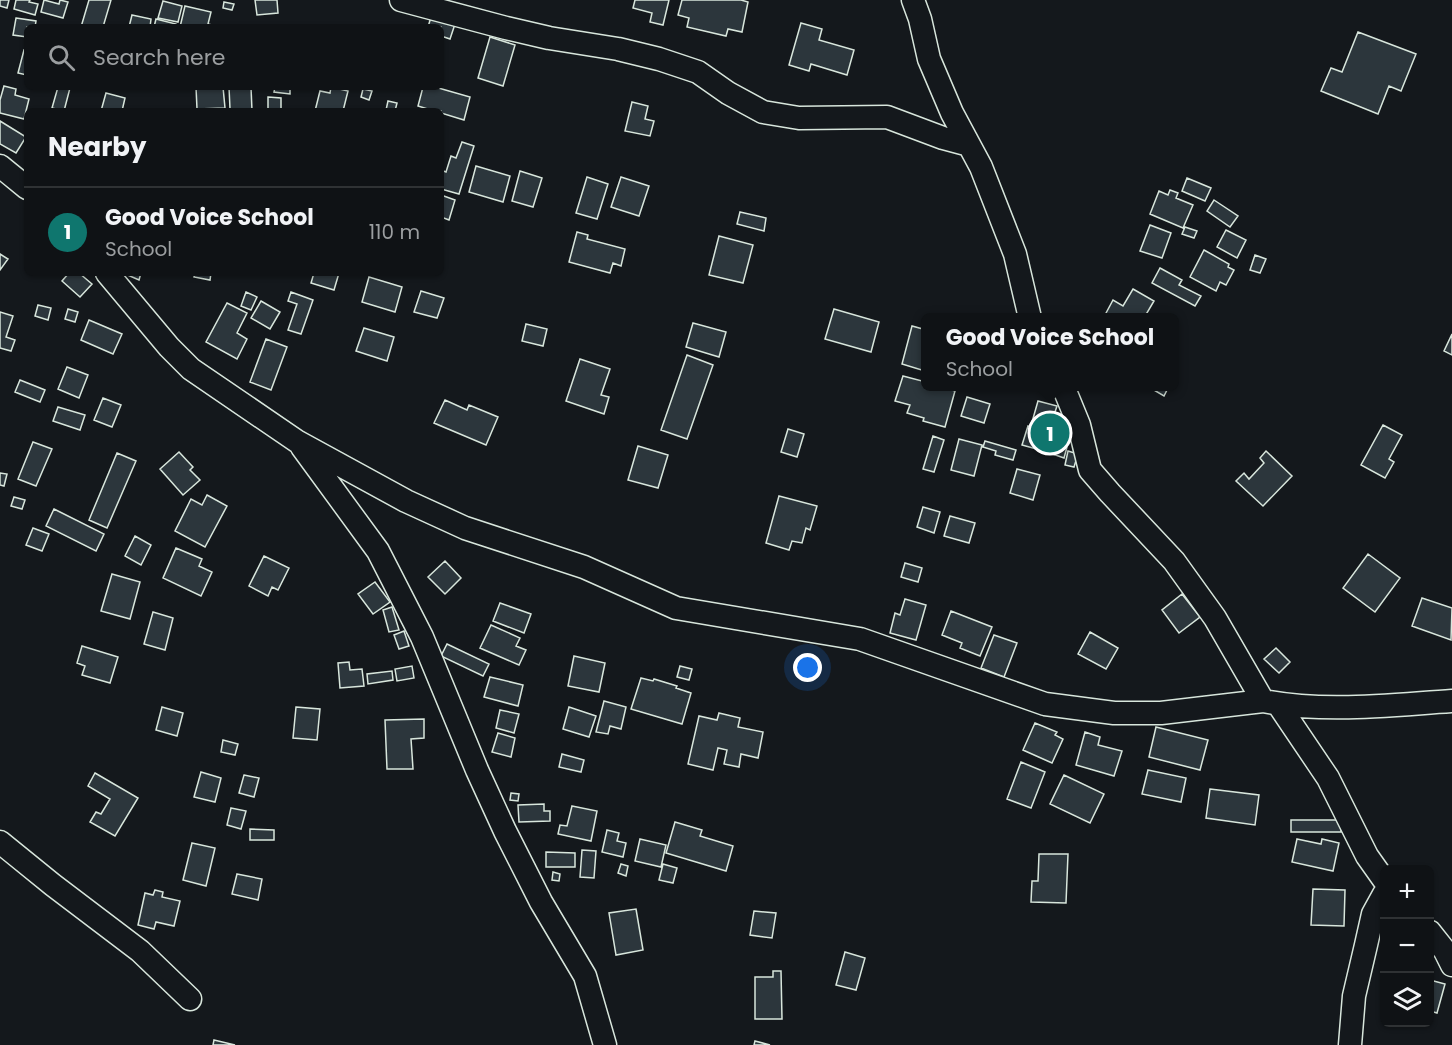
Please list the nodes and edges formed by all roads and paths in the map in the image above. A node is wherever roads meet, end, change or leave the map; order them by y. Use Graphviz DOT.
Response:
graph roads {
  1 [pos="401,0"];
  2 [pos="913,0"];
  3 [pos="969,145"];
  4 [pos="0,166"];
  5 [pos="24,186"];
  6 [pos="110,276"];
  7 [pos="1029,313"];
  8 [pos="1065,391"];
  9 [pos="298,442"];
  10 [pos="1452,701"];
  11 [pos="1270,702"];
  12 [pos="0,842"];
  13 [pos="1380,874"];
  14 [pos="1380,901"];
  15 [pos="1434,937"];
  16 [pos="1452,965"];
  17 [pos="190,999"];
  18 [pos="605,1045"];
  19 [pos="1350,1045"];
  1 -- 3 [label="street"];
  2 -- 3 [label="street"];
  3 -- 7 [label="street"];
  4 -- 5 [label="street"];
  6 -- 9 [label="street"];
  8 -- 11 [label="street"];
  9 -- 11 [label="street"];
  9 -- 18 [label="street"];
  10 -- 11 [label="street"];
  11 -- 13 [label="street"];
  12 -- 17 [label="street"];
  14 -- 19 [label="street"];
  15 -- 16 [label="street"];
}
